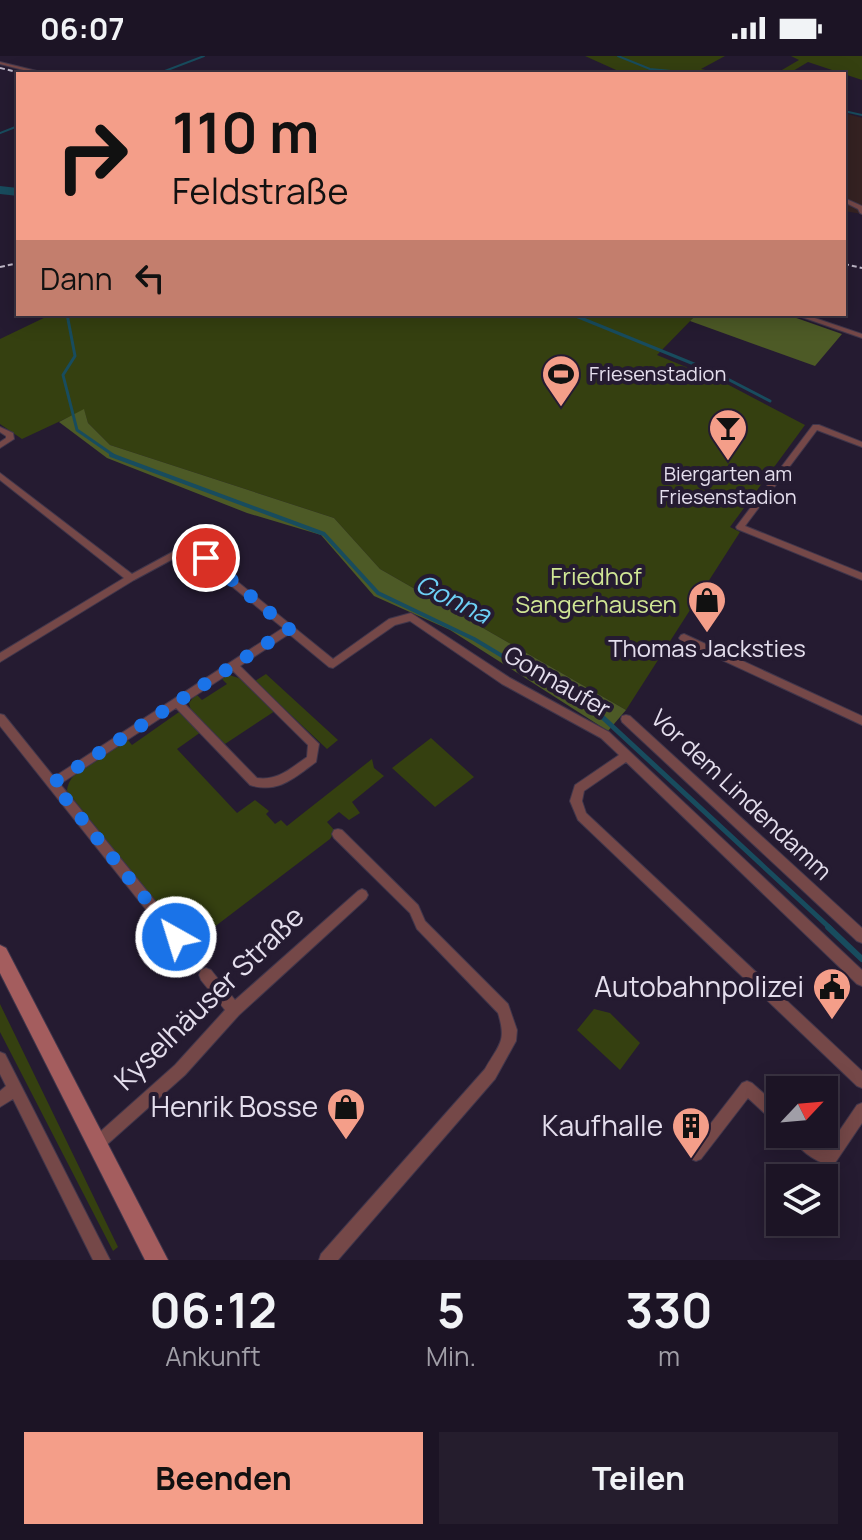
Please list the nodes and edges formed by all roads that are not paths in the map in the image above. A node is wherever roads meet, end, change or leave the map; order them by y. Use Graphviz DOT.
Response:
graph roads {
  1 [pos="0,63"];
  2 [pos="36,72"];
  3 [pos="846,201"];
  4 [pos="862,212"];
  5 [pos="802,316"];
  6 [pos="862,336"];
  7 [pos="0,429"];
  8 [pos="862,445"];
  9 [pos="0,446"];
  10 [pos="0,476"];
  11 [pos="862,576"];
  12 [pos="131,578"];
  13 [pos="289,629"];
  14 [pos="684,638"];
  15 [pos="0,658"];
  16 [pos="233,665"];
  17 [pos="177,702"];
  18 [pos="0,718"];
  19 [pos="626,719"];
  20 [pos="862,721"];
  21 [pos="627,756"];
  22 [pos="53,783"];
  23 [pos="338,834"];
  24 [pos="362,895"];
  25 [pos="176,937"];
  26 [pos="862,937"];
  27 [pos="0,954"];
  28 [pos="206,975"];
  29 [pos="862,979"];
  30 [pos="234,1010"];
  31 [pos="0,1059"];
  32 [pos="862,1081"];
  33 [pos="14,1089"];
  34 [pos="0,1100"];
  35 [pos="766,1105"];
  36 [pos="862,1110"];
  37 [pos="97,1144"];
  38 [pos="838,1146"];
  39 [pos="812,1148"];
  40 [pos="837,1148"];
  41 [pos="696,1154"];
  42 [pos="102,1260"];
  43 [pos="157,1260"];
  44 [pos="327,1260"];
  1 -- 2 [label="street"];
  3 -- 4 [label="street"];
  5 -- 6 [label="street"];
  7 -- 9 [label="street"];
  8 -- 11 [label="street"];
  10 -- 12 [label="street"];
  12 -- 13 [label="street, Gonnaufer"];
  12 -- 15 [label="street"];
  13 -- 16 [label="street"];
  13 -- 21 [label="street, Gonnaufer"];
  14 -- 20 [label="street"];
  16 -- 17 [label="street"];
  16 -- 17 [label="street"];
  17 -- 22 [label="street"];
  18 -- 22 [label="street"];
  19 -- 26 [label="street, Vor dem Lindendamm"];
  21 -- 29 [label="street, Vor dem Lindendamm"];
  21 -- 32 [label="street"];
  22 -- 25 [label="street"];
  23 -- 44 [label="street"];
  24 -- 30 [label="street, Kyselhäuser Straße"];
  27 -- 37 [label="main road"];
  28 -- 30 [label="street"];
  30 -- 37 [label="street, Kyselhäuser Straße"];
  31 -- 33 [label="street"];
  33 -- 34 [label="street"];
  33 -- 42 [label="street"];
  35 -- 41 [label="street"];
  36 -- 38 [label="street"];
  37 -- 43 [label="main road"];
  39 -- 40 [label="street"];
}
